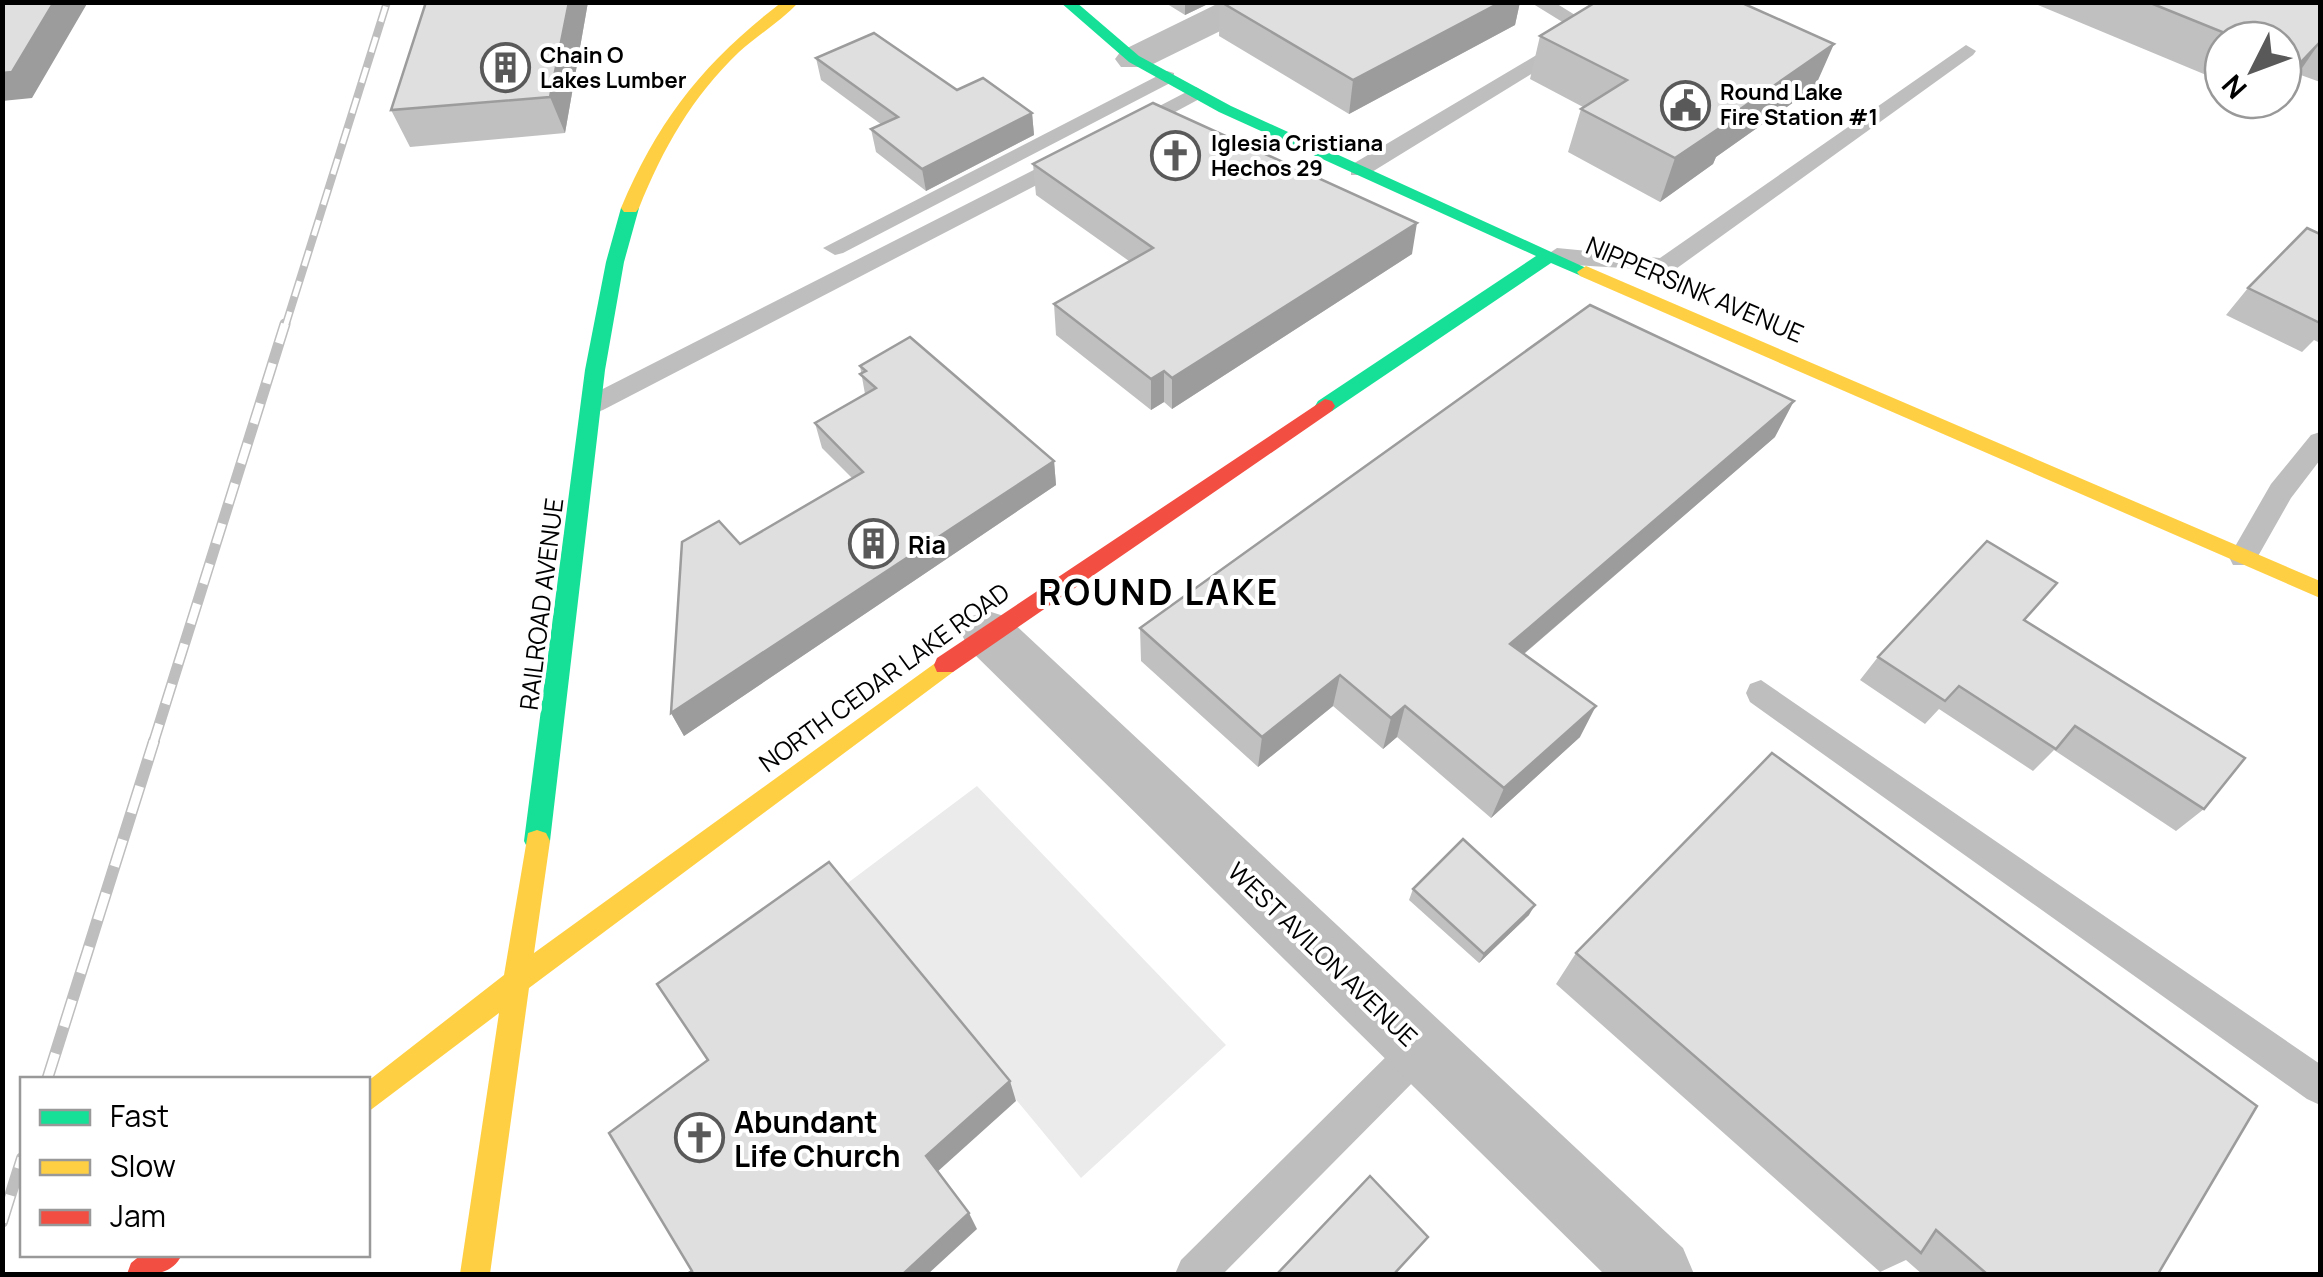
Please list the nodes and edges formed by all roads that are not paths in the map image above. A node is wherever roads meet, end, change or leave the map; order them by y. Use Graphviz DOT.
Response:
graph roads {
  1 [pos="1067,2"];
  2 [pos="1250,2"];
  3 [pos="1539,2"];
  4 [pos="793,4"];
  5 [pos="1966,51"];
  6 [pos="1134,59"];
  7 [pos="1167,77"];
  8 [pos="1196,93"];
  9 [pos="1360,170"];
  10 [pos="835,248"];
  11 [pos="1549,256"];
  12 [pos="594,404"];
  13 [pos="2320,442"];
  14 [pos="2243,557"];
  15 [pos="2320,590"];
  16 [pos="988,633"];
  17 [pos="1760,693"];
  18 [pos="519,980"];
  19 [pos="1421,1048"];
  20 [pos="2320,1086"];
  21 [pos="370,1096"];
  22 [pos="163,1257"];
  23 [pos="1652,1273"];
  24 [pos="142,1274"];
  25 [pos="475,1274"];
  26 [pos="1194,1274"];
  1 -- 6 [label="street, NIPPERSINK AVENUE"];
  2 -- 6 [label="street"];
  3 -- 9 [label="lane"];
  4 -- 12 [label="street, RAILROAD AVENUE"];
  5 -- 11 [label="lane"];
  6 -- 7 [label="street, NIPPERSINK AVENUE"];
  7 -- 8 [label="street, NIPPERSINK AVENUE"];
  7 -- 10 [label="lane"];
  8 -- 9 [label="street, NIPPERSINK AVENUE"];
  8 -- 12 [label="lane"];
  9 -- 11 [label="street, NIPPERSINK AVENUE"];
  11 -- 14 [label="street, NIPPERSINK AVENUE"];
  11 -- 16 [label="street, NORTH CEDAR LAKE ROAD"];
  12 -- 18 [label="street, RAILROAD AVENUE"];
  13 -- 14 [label="lane"];
  14 -- 15 [label="street, NIPPERSINK AVENUE"];
  16 -- 18 [label="street, NORTH CEDAR LAKE ROAD"];
  16 -- 19 [label="street, WEST AVILON AVENUE"];
  17 -- 20 [label="lane"];
  18 -- 21 [label="street, NORTH CEDAR LAKE ROAD"];
  18 -- 25 [label="street, RAILROAD AVENUE"];
  19 -- 23 [label="street, WEST AVILON AVENUE"];
  19 -- 26 [label="lane"];
  22 -- 24 [label="street"];
}
